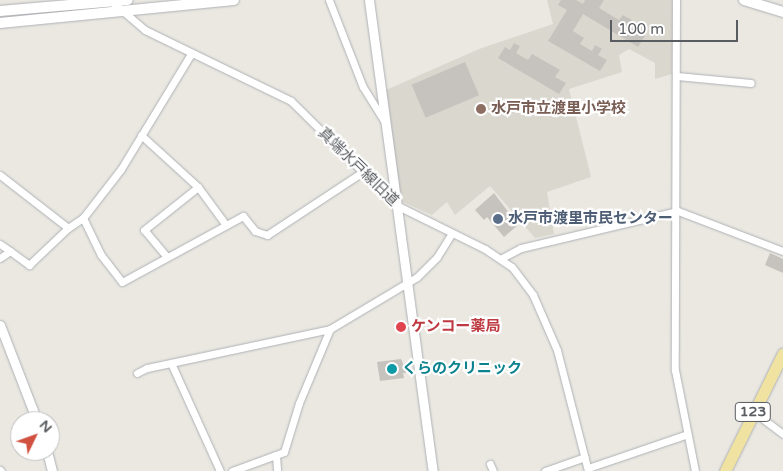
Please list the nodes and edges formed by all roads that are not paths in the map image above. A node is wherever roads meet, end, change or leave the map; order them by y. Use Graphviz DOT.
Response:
graph roads {
  1 [pos="128,0"];
  2 [pos="234,0"];
  3 [pos="329,0"];
  4 [pos="369,0"];
  5 [pos="676,0"];
  6 [pos="744,0"];
  7 [pos="110,1"];
  8 [pos="0,11"];
  9 [pos="121,11"];
  10 [pos="783,12"];
  11 [pos="0,23"];
  12 [pos="190,54"];
  13 [pos="676,76"];
  14 [pos="752,82"];
  15 [pos="384,121"];
  16 [pos="140,135"];
  17 [pos="361,173"];
  18 [pos="0,176"];
  19 [pos="198,187"];
  20 [pos="396,206"];
  21 [pos="678,211"];
  22 [pos="83,218"];
  23 [pos="226,225"];
  24 [pos="68,228"];
  25 [pos="452,233"];
  26 [pos="0,244"];
  27 [pos="10,251"];
  28 [pos="783,251"];
  29 [pos="0,258"];
  30 [pos="166,258"];
  31 [pos="502,258"];
  32 [pos="406,285"];
  33 [pos="0,325"];
  34 [pos="330,329"];
  35 [pos="783,353"];
  36 [pos="171,363"];
  37 [pos="137,373"];
  38 [pos="750,409"];
  39 [pos="33,411"];
  40 [pos="783,434"];
  41 [pos="685,435"];
  42 [pos="276,455"];
  43 [pos="585,457"];
  44 [pos="588,470"];
  45 [pos="220,471"];
  46 [pos="232,471"];
  47 [pos="277,471"];
  48 [pos="433,471"];
  49 [pos="544,471"];
  50 [pos="695,471"];
  51 [pos="725,471"];
  1 -- 7 [label="main road"];
  2 -- 9 [label="main road"];
  3 -- 15 [label="street"];
  4 -- 15 [label="street"];
  5 -- 13 [label="street"];
  6 -- 10 [label="main road"];
  7 -- 8 [label="main road"];
  7 -- 9 [label="street, 真端水戸線旧道"];
  9 -- 11 [label="main road"];
  9 -- 12 [label="street, 真端水戸線旧道"];
  12 -- 16 [label="street"];
  12 -- 17 [label="street, 真端水戸線旧道"];
  13 -- 14 [label="street"];
  13 -- 21 [label="street"];
  15 -- 20 [label="street"];
  16 -- 19 [label="street"];
  16 -- 22 [label="street"];
  17 -- 20 [label="street, 真端水戸線旧道"];
  17 -- 23 [label="street"];
  18 -- 24 [label="street"];
  19 -- 23 [label="street"];
  19 -- 30 [label="street"];
  20 -- 25 [label="street, 真端水戸線旧道"];
  20 -- 32 [label="street"];
  21 -- 28 [label="street"];
  21 -- 31 [label="street"];
  21 -- 41 [label="street"];
  22 -- 24 [label="street"];
  22 -- 30 [label="street"];
  23 -- 30 [label="street"];
  24 -- 27 [label="street"];
  25 -- 31 [label="street, 真端水戸線旧道"];
  25 -- 32 [label="street"];
  26 -- 27 [label="street"];
  27 -- 29 [label="street"];
  31 -- 43 [label="street"];
  32 -- 34 [label="street"];
  32 -- 48 [label="street"];
  33 -- 39 [label="street"];
  34 -- 36 [label="street"];
  34 -- 42 [label="street"];
  35 -- 38 [label="highway, 123"];
  36 -- 37 [label="street"];
  36 -- 45 [label="street"];
  38 -- 40 [label="street"];
  38 -- 51 [label="highway, 123"];
  41 -- 44 [label="street"];
  41 -- 50 [label="street"];
  42 -- 46 [label="street"];
  42 -- 47 [label="street"];
  43 -- 44 [label="street"];
  43 -- 49 [label="street"];
}
